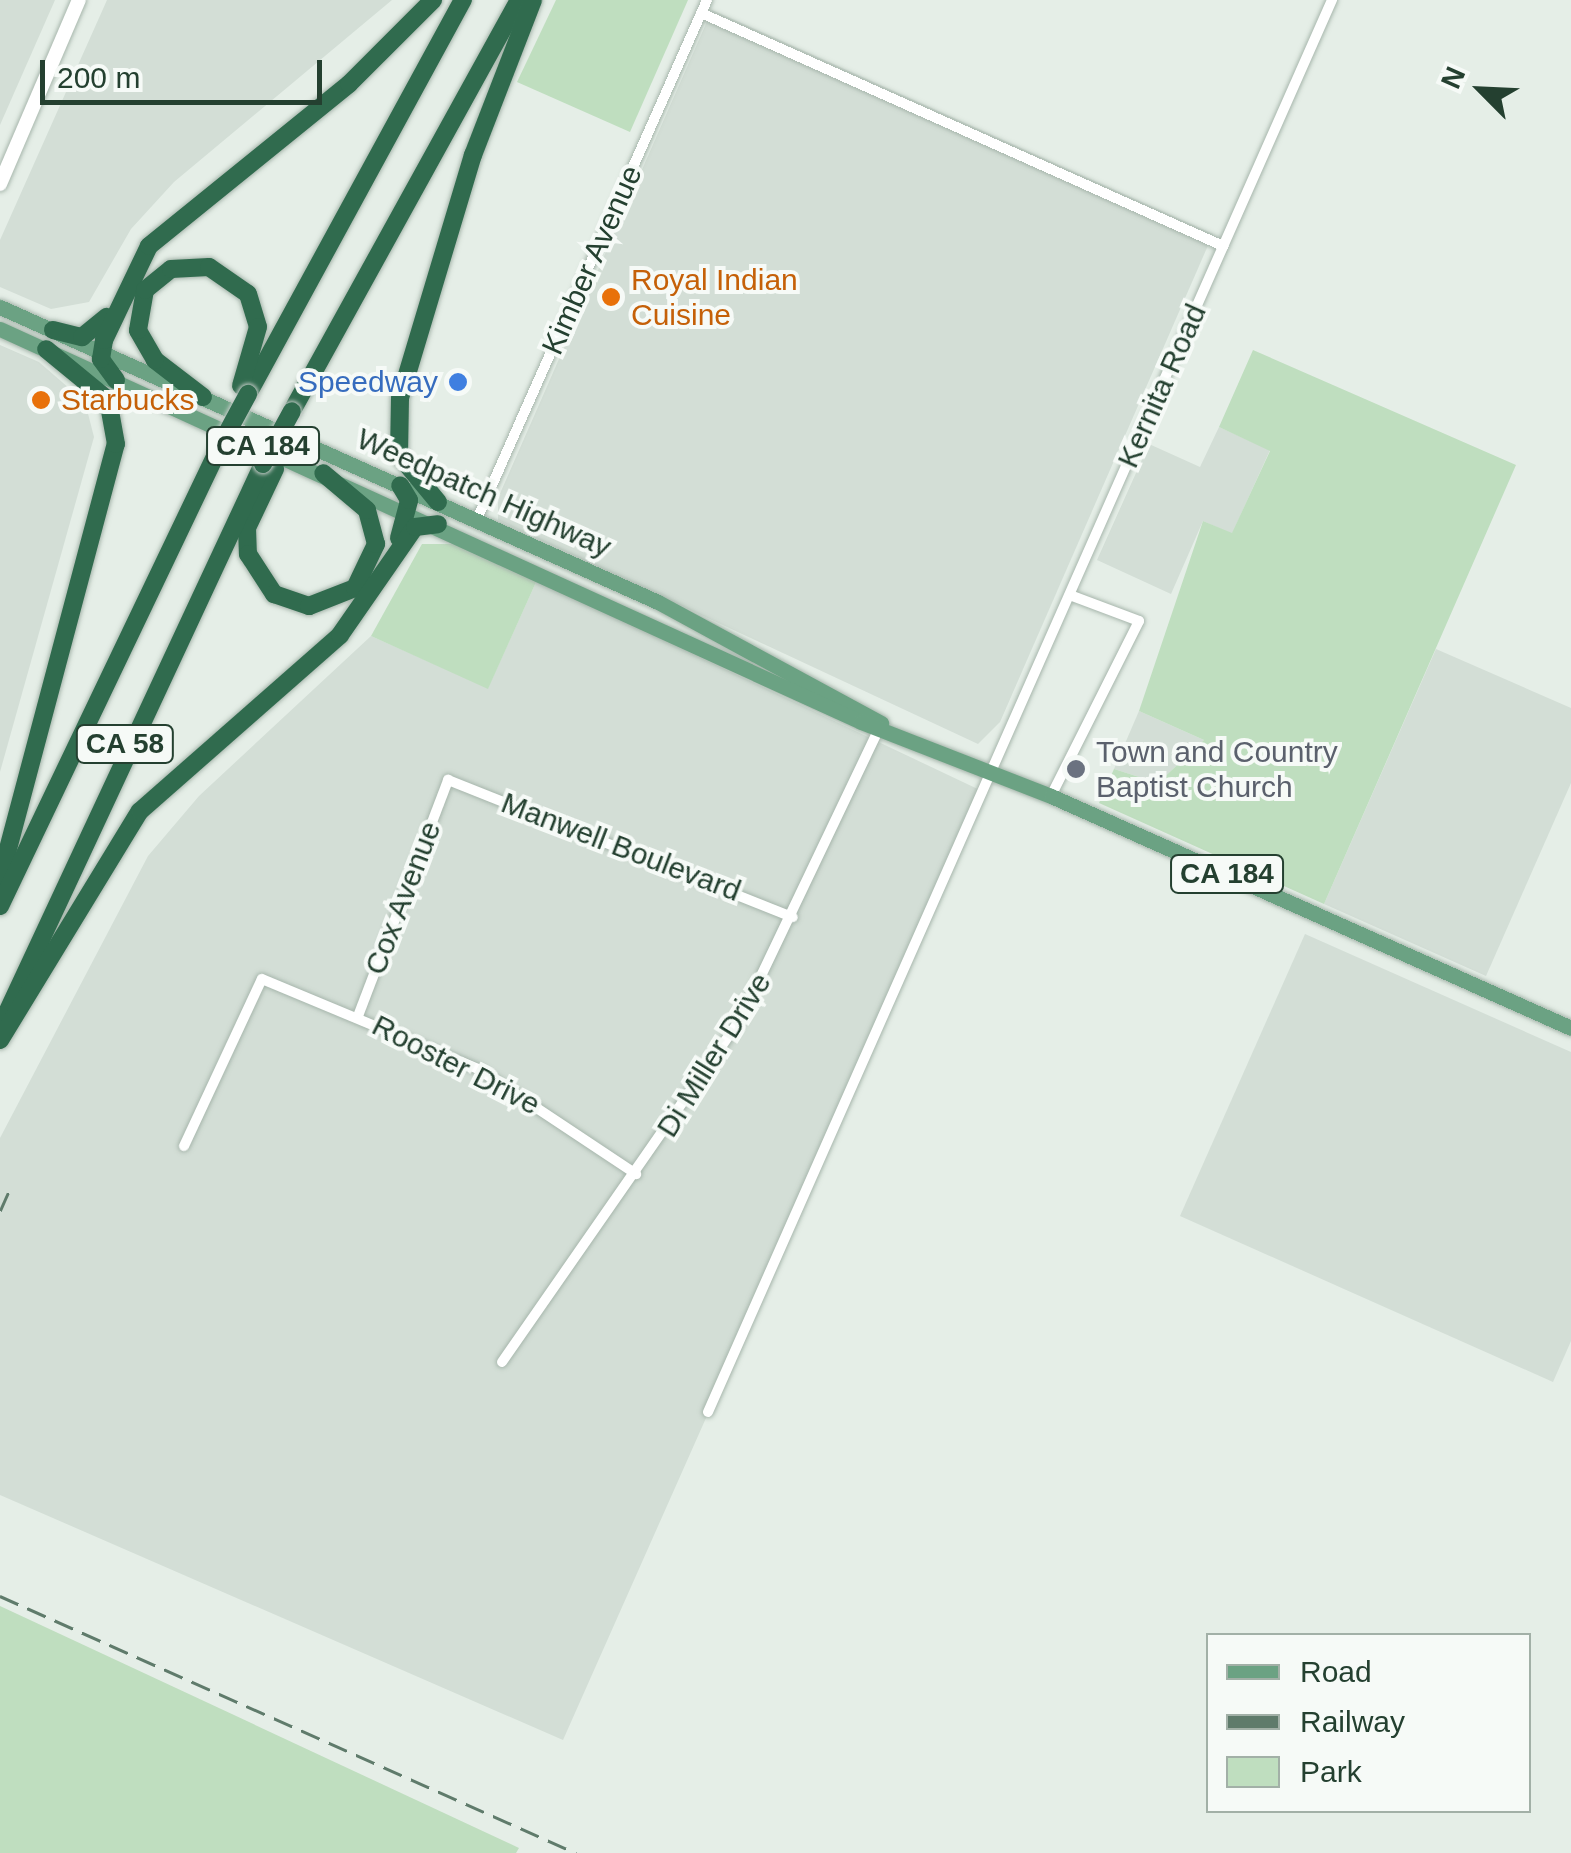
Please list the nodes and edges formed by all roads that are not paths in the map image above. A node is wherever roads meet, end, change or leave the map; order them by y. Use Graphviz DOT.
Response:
graph roads {
  1 [pos="79,0"];
  2 [pos="433,0"];
  3 [pos="463,0"];
  4 [pos="519,0"];
  5 [pos="533,0"];
  6 [pos="706,0"];
  7 [pos="1332,0"];
  8 [pos="701,13"];
  9 [pos="0,184"];
  10 [pos="1223,246"];
  11 [pos="117,305"];
  12 [pos="0,306"];
  13 [pos="0,329"];
  14 [pos="52,330"];
  15 [pos="46,349"];
  16 [pos="102,352"];
  17 [pos="116,380"];
  18 [pos="244,392"];
  19 [pos="203,397"];
  20 [pos="269,466"];
  21 [pos="322,472"];
  22 [pos="400,485"];
  23 [pos="438,502"];
  24 [pos="409,511"];
  25 [pos="477,519"];
  26 [pos="438,524"];
  27 [pos="393,557"];
  28 [pos="1070,595"];
  29 [pos="881,723"];
  30 [pos="991,772"];
  31 [pos="448,780"];
  32 [pos="1051,796"];
  33 [pos="0,879"];
  34 [pos="0,906"];
  35 [pos="793,917"];
  36 [pos="358,1016"];
  37 [pos="1571,1028"];
  38 [pos="0,1029"];
  39 [pos="0,1040"];
  40 [pos="184,1146"];
  41 [pos="636,1174"];
  42 [pos="502,1362"];
  43 [pos="708,1412"];
  1 -- 9 [label="main road"];
  2 -- 11 [label="highway"];
  3 -- 18 [label="highway"];
  4 -- 20 [label="highway, CA 58, bridge"];
  5 -- 23 [label="highway"];
  6 -- 8 [label="street, Kimber Avenue"];
  7 -- 10 [label="street, Kernita Road"];
  8 -- 10 [label="street"];
  8 -- 25 [label="street, Kimber Avenue"];
  10 -- 28 [label="street, Kernita Road"];
  11 -- 14 [label="highway"];
  11 -- 16 [label="highway"];
  12 -- 14 [label="main road, Weedpatch Highway / CA 184"];
  13 -- 15 [label="main road, Weedpatch Highway / CA 184"];
  14 -- 16 [label="main road, Weedpatch Highway / CA 184"];
  15 -- 17 [label="main road, Weedpatch Highway / CA 184"];
  15 -- 33 [label="highway"];
  16 -- 17 [label="highway"];
  16 -- 19 [label="main road, Weedpatch Highway / CA 184"];
  17 -- 21 [label="main road, Weedpatch Highway / CA 184"];
  18 -- 19 [label="highway"];
  18 -- 34 [label="highway, CA 58, bridge"];
  19 -- 22 [label="main road, Weedpatch Highway / CA 184"];
  20 -- 21 [label="highway"];
  20 -- 38 [label="highway, CA 58"];
  21 -- 24 [label="main road, Weedpatch Highway / CA 184"];
  22 -- 23 [label="main road, Weedpatch Highway / CA 184"];
  22 -- 24 [label="highway"];
  23 -- 25 [label="main road, Weedpatch Highway / CA 184"];
  24 -- 26 [label="main road, Weedpatch Highway / CA 184"];
  24 -- 27 [label="highway"];
  25 -- 29 [label="main road, Weedpatch Highway / CA 184"];
  26 -- 27 [label="highway"];
  26 -- 29 [label="main road, Weedpatch Highway / CA 184"];
  27 -- 39 [label="highway"];
  28 -- 30 [label="street, Kernita Road"];
  28 -- 32 [label="street"];
  29 -- 30 [label="main road, Weedpatch Highway / CA 184"];
  29 -- 35 [label="street, Di Miller Drive"];
  30 -- 32 [label="main road, Weedpatch Highway / CA 184"];
  30 -- 43 [label="street, Kernita Road"];
  31 -- 35 [label="street, Manwell Boulevard"];
  31 -- 36 [label="street, Cox Avenue"];
  32 -- 37 [label="main road, Weedpatch Highway / CA 184"];
  35 -- 41 [label="street, Di Miller Drive"];
  36 -- 40 [label="street, Rooster Drive"];
  36 -- 41 [label="street, Rooster Drive"];
  41 -- 42 [label="street, Di Miller Drive"];
}
